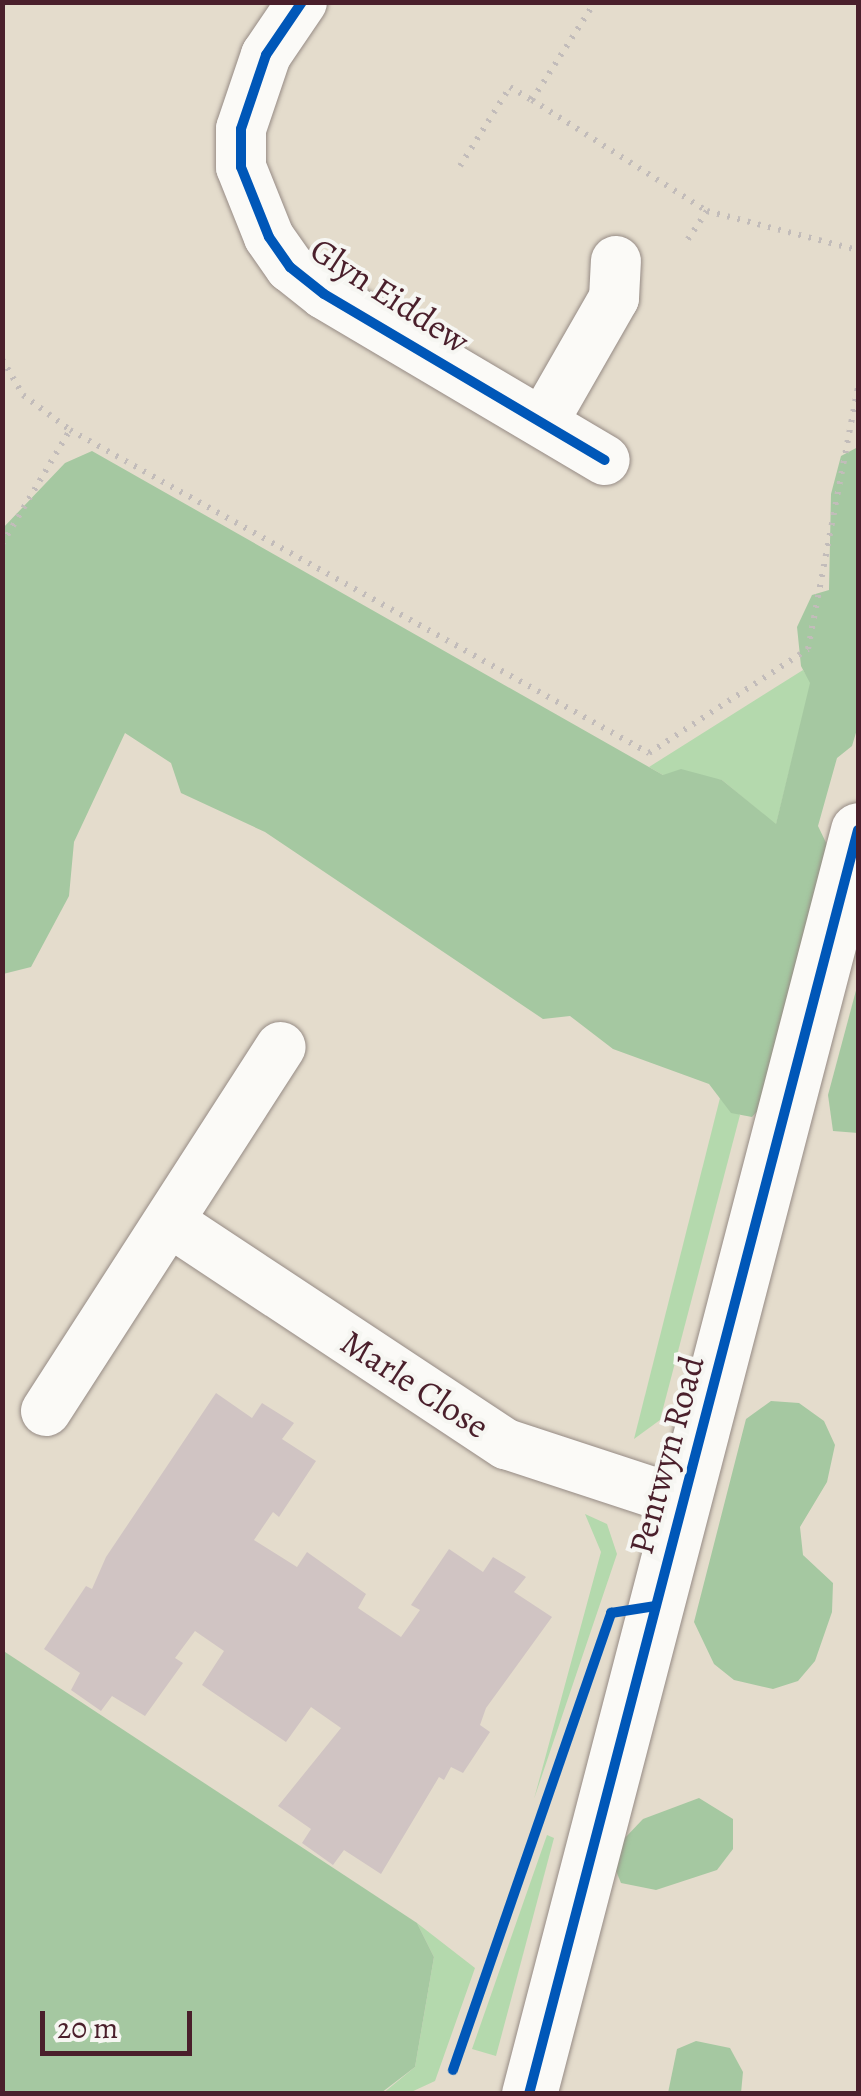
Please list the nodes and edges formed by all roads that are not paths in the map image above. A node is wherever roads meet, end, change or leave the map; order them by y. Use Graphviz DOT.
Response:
graph roads {
  1 [pos="302,2"];
  2 [pos="616,262"];
  3 [pos="543,422"];
  4 [pos="605,460"];
  5 [pos="858,830"];
  6 [pos="280,1048"];
  7 [pos="170,1222"];
  8 [pos="46,1411"];
  9 [pos="682,1502"];
  10 [pos="528,2094"];
  1 -- 3 [label="street, Glyn Eiddew"];
  2 -- 3 [label="street"];
  3 -- 4 [label="street, Glyn Eiddew"];
  5 -- 9 [label="street, Pentwyn Road"];
  6 -- 7 [label="street"];
  7 -- 8 [label="street"];
  7 -- 9 [label="street, Marle Close"];
  9 -- 10 [label="street, Pentwyn Road"];
}
